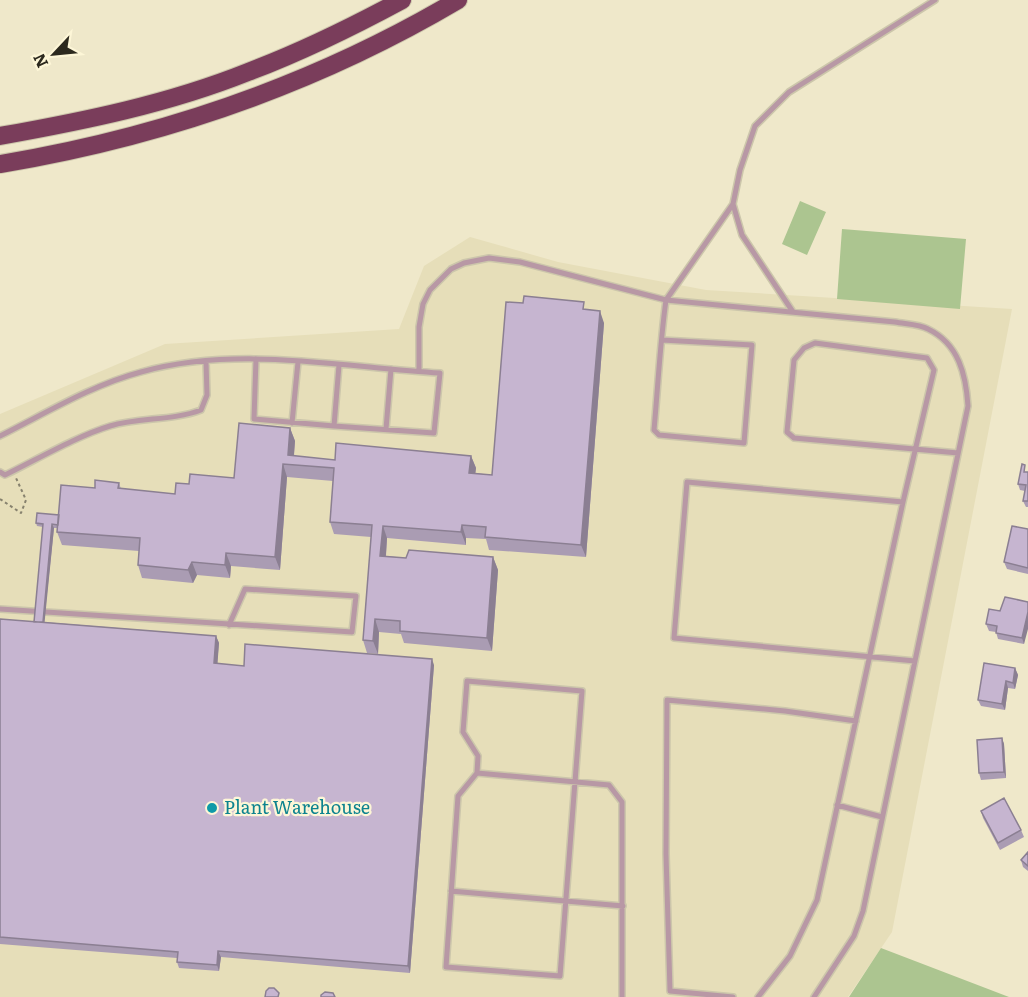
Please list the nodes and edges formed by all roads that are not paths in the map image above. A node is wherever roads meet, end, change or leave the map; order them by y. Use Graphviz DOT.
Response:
graph roads {
  1 [pos="402,0"];
  2 [pos="458,0"];
  3 [pos="935,0"];
  4 [pos="0,136"];
  5 [pos="0,164"];
  6 [pos="733,204"];
  7 [pos="666,300"];
  8 [pos="793,312"];
  9 [pos="662,340"];
  10 [pos="256,359"];
  11 [pos="206,361"];
  12 [pos="298,362"];
  13 [pos="339,365"];
  14 [pos="391,369"];
  15 [pos="419,371"];
  16 [pos="292,423"];
  17 [pos="334,426"];
  18 [pos="386,429"];
  19 [pos="0,436"];
  20 [pos="916,448"];
  21 [pos="958,453"];
  22 [pos="0,472"];
  23 [pos="903,502"];
  24 [pos="0,609"];
  25 [pos="229,626"];
  26 [pos="871,656"];
  27 [pos="915,661"];
  28 [pos="856,721"];
  29 [pos="477,773"];
  30 [pos="575,782"];
  31 [pos="837,805"];
  32 [pos="882,817"];
  33 [pos="451,891"];
  34 [pos="565,901"];
  35 [pos="623,906"];
  36 [pos="622,997"];
  37 [pos="733,997"];
  38 [pos="758,997"];
  39 [pos="814,997"];
  1 -- 4 [label="highway"];
  2 -- 5 [label="highway"];
  3 -- 6 [label="lane"];
  6 -- 7 [label="lane"];
  6 -- 8 [label="lane"];
  7 -- 8 [label="lane"];
  7 -- 9 [label="lane"];
  7 -- 15 [label="lane"];
  8 -- 21 [label="lane"];
  9 -- 9 [label="lane"];
  10 -- 11 [label="lane"];
  10 -- 12 [label="lane"];
  10 -- 16 [label="lane"];
  11 -- 19 [label="lane"];
  11 -- 22 [label="lane"];
  12 -- 13 [label="lane"];
  12 -- 16 [label="lane"];
  13 -- 14 [label="lane"];
  13 -- 17 [label="lane"];
  14 -- 15 [label="lane"];
  14 -- 18 [label="lane"];
  15 -- 18 [label="lane"];
  16 -- 17 [label="lane"];
  17 -- 18 [label="lane"];
  20 -- 20 [label="lane"];
  20 -- 21 [label="lane"];
  20 -- 23 [label="lane"];
  21 -- 27 [label="lane"];
  23 -- 26 [label="lane"];
  23 -- 26 [label="lane"];
  24 -- 25 [label="lane"];
  25 -- 25 [label="lane"];
  26 -- 27 [label="lane"];
  26 -- 28 [label="lane"];
  27 -- 32 [label="lane"];
  28 -- 31 [label="lane"];
  28 -- 37 [label="lane"];
  29 -- 30 [label="lane"];
  29 -- 30 [label="lane"];
  29 -- 33 [label="lane"];
  30 -- 34 [label="lane"];
  30 -- 35 [label="lane"];
  31 -- 32 [label="lane"];
  31 -- 38 [label="lane"];
  32 -- 39 [label="lane"];
  33 -- 34 [label="lane"];
  33 -- 34 [label="lane"];
  34 -- 35 [label="lane"];
  35 -- 36 [label="lane"];
}
